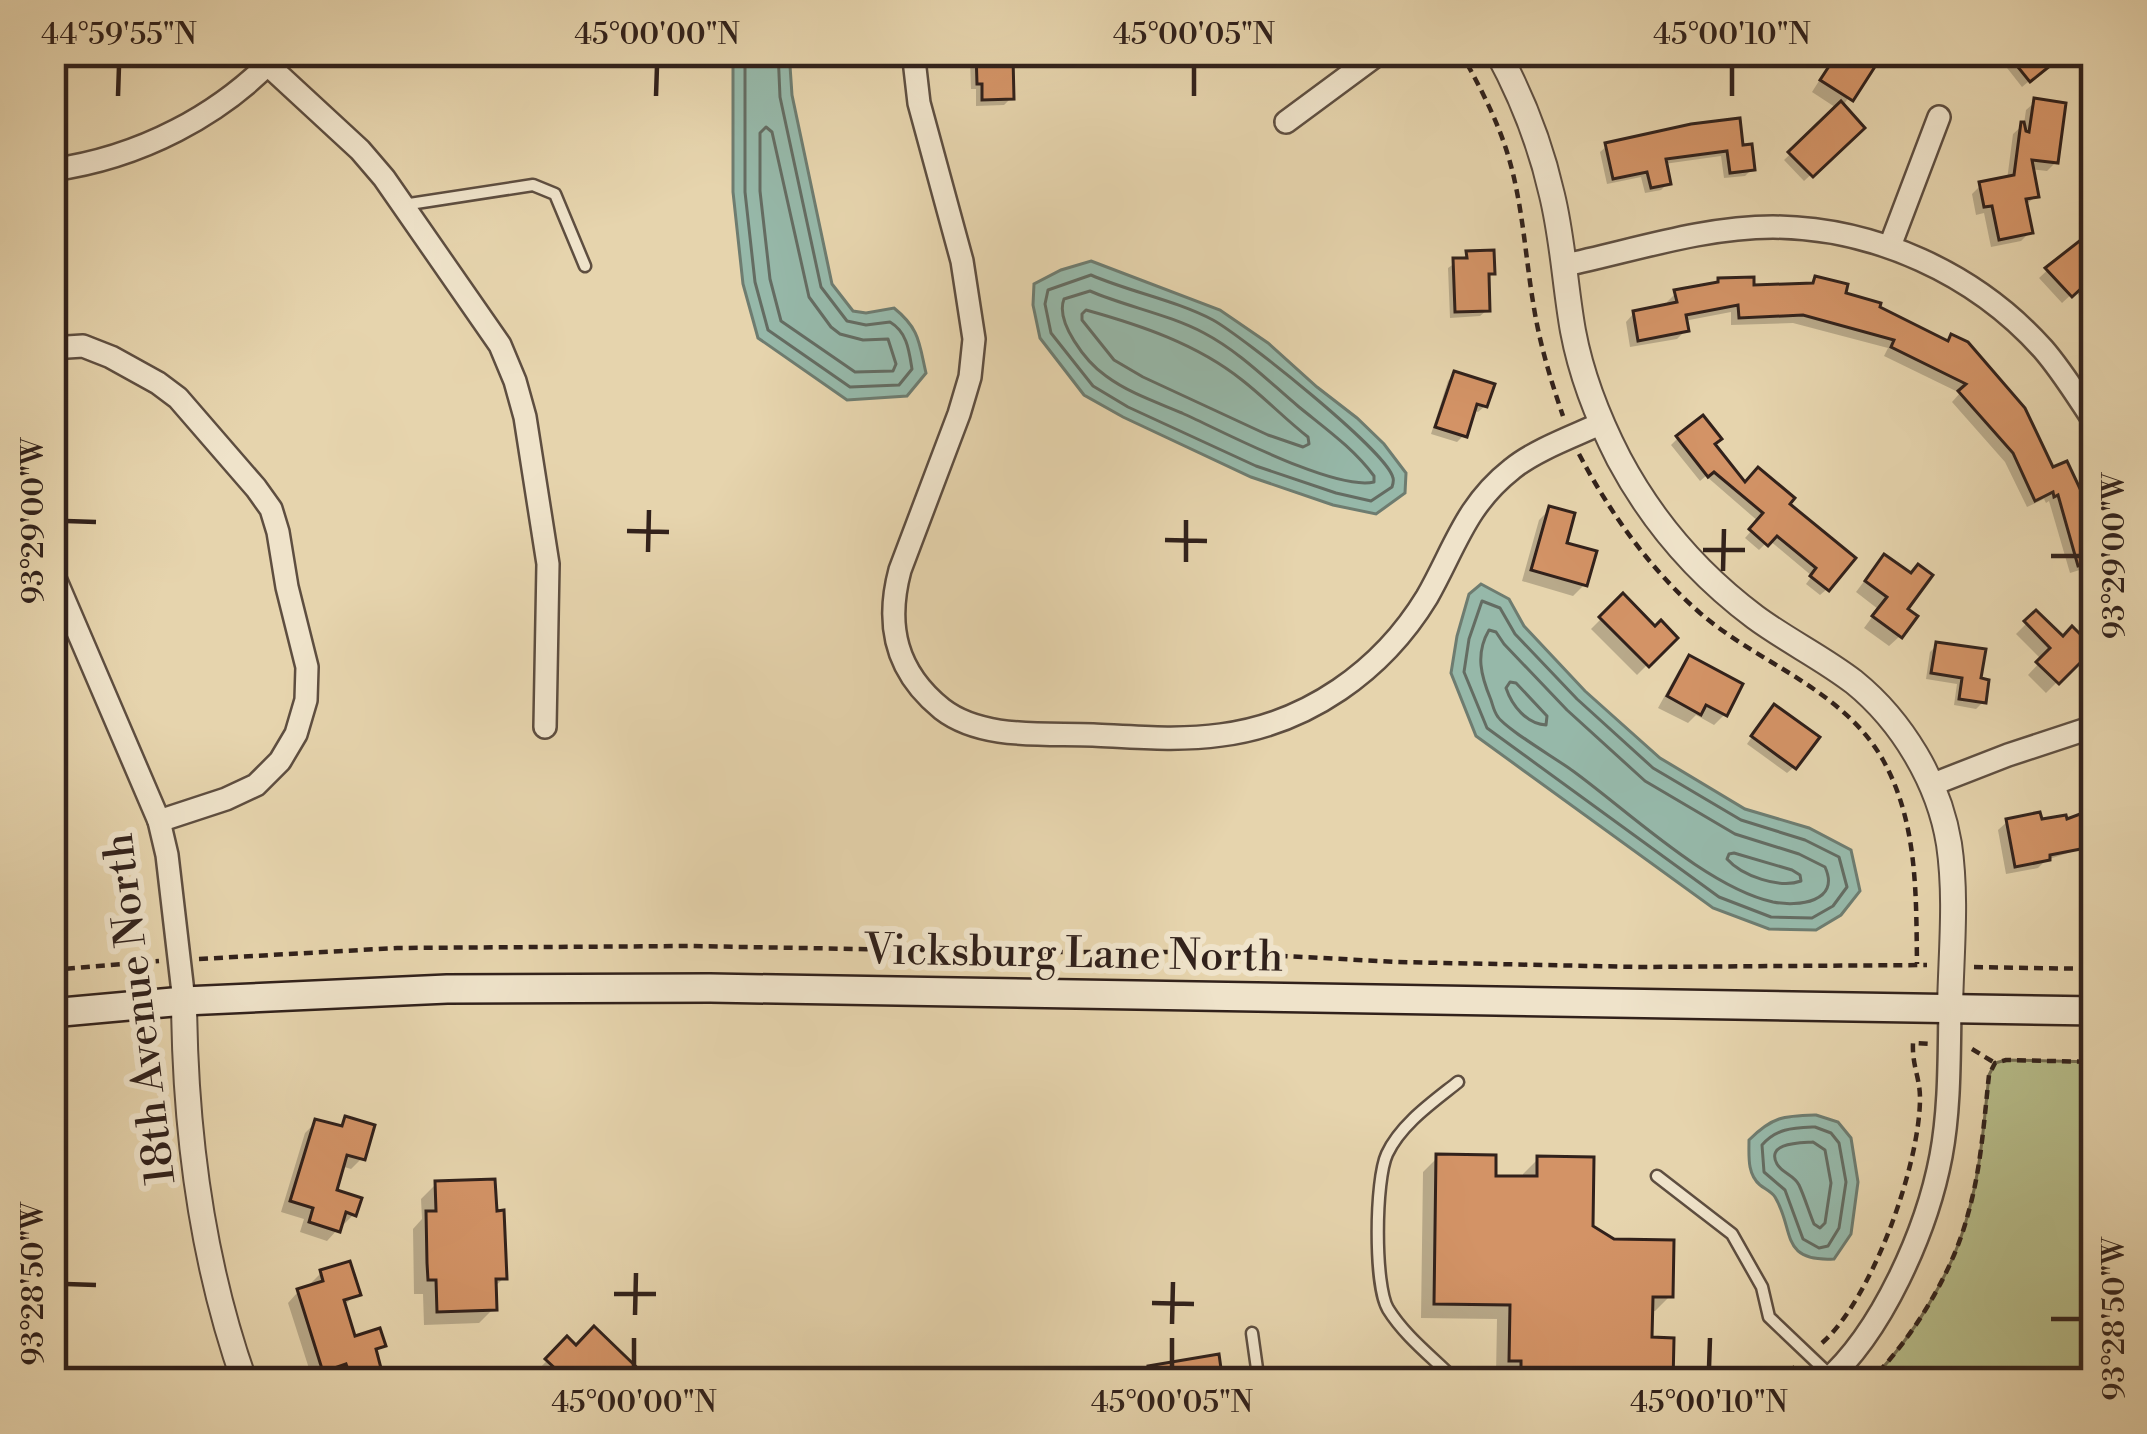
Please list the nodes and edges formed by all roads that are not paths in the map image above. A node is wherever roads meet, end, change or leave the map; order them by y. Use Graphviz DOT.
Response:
graph roads {
  1 [pos="913,51"];
  2 [pos="1382,51"];
  3 [pos="1496,51"];
  4 [pos="274,58"];
  5 [pos="1939,117"];
  6 [pos="1286,122"];
  7 [pos="51,170"];
  8 [pos="403,205"];
  9 [pos="1890,246"];
  10 [pos="1564,265"];
  11 [pos="585,266"];
  12 [pos="51,348"];
  13 [pos="1602,423"];
  14 [pos="2096,424"];
  15 [pos="51,569"];
  16 [pos="60,616"];
  17 [pos="2096,726"];
  18 [pos="545,727"];
  19 [pos="1930,785"];
  20 [pos="159,821"];
  21 [pos="184,1001"];
  22 [pos="1950,1008"];
  23 [pos="2096,1011"];
  24 [pos="51,1013"];
  25 [pos="1458,1082"];
  26 [pos="1657,1176"];
  27 [pos="1252,1333"];
  28 [pos="1828,1380"];
  29 [pos="245,1383"];
  30 [pos="1259,1383"];
  31 [pos="1458,1383"];
  1 -- 13 [label="street"];
  2 -- 6 [label="street"];
  3 -- 10 [label="street"];
  4 -- 7 [label="street"];
  4 -- 8 [label="street"];
  5 -- 9 [label="street"];
  8 -- 11 [label="lane"];
  8 -- 18 [label="street"];
  9 -- 10 [label="street"];
  9 -- 14 [label="street"];
  10 -- 13 [label="street"];
  12 -- 20 [label="street"];
  13 -- 19 [label="street"];
  15 -- 16 [label="street, 18th Avenue North"];
  16 -- 20 [label="street, 18th Avenue North"];
  17 -- 19 [label="street"];
  19 -- 22 [label="street"];
  20 -- 21 [label="street, 18th Avenue North"];
  21 -- 22 [label="main road, Vicksburg Lane North"];
  21 -- 24 [label="main road, Vicksburg Lane North"];
  21 -- 29 [label="street, 18th Avenue North"];
  22 -- 23 [label="main road, Vicksburg Lane North"];
  22 -- 28 [label="street"];
  25 -- 31 [label="lane"];
  26 -- 28 [label="lane"];
  27 -- 30 [label="lane"];
}
